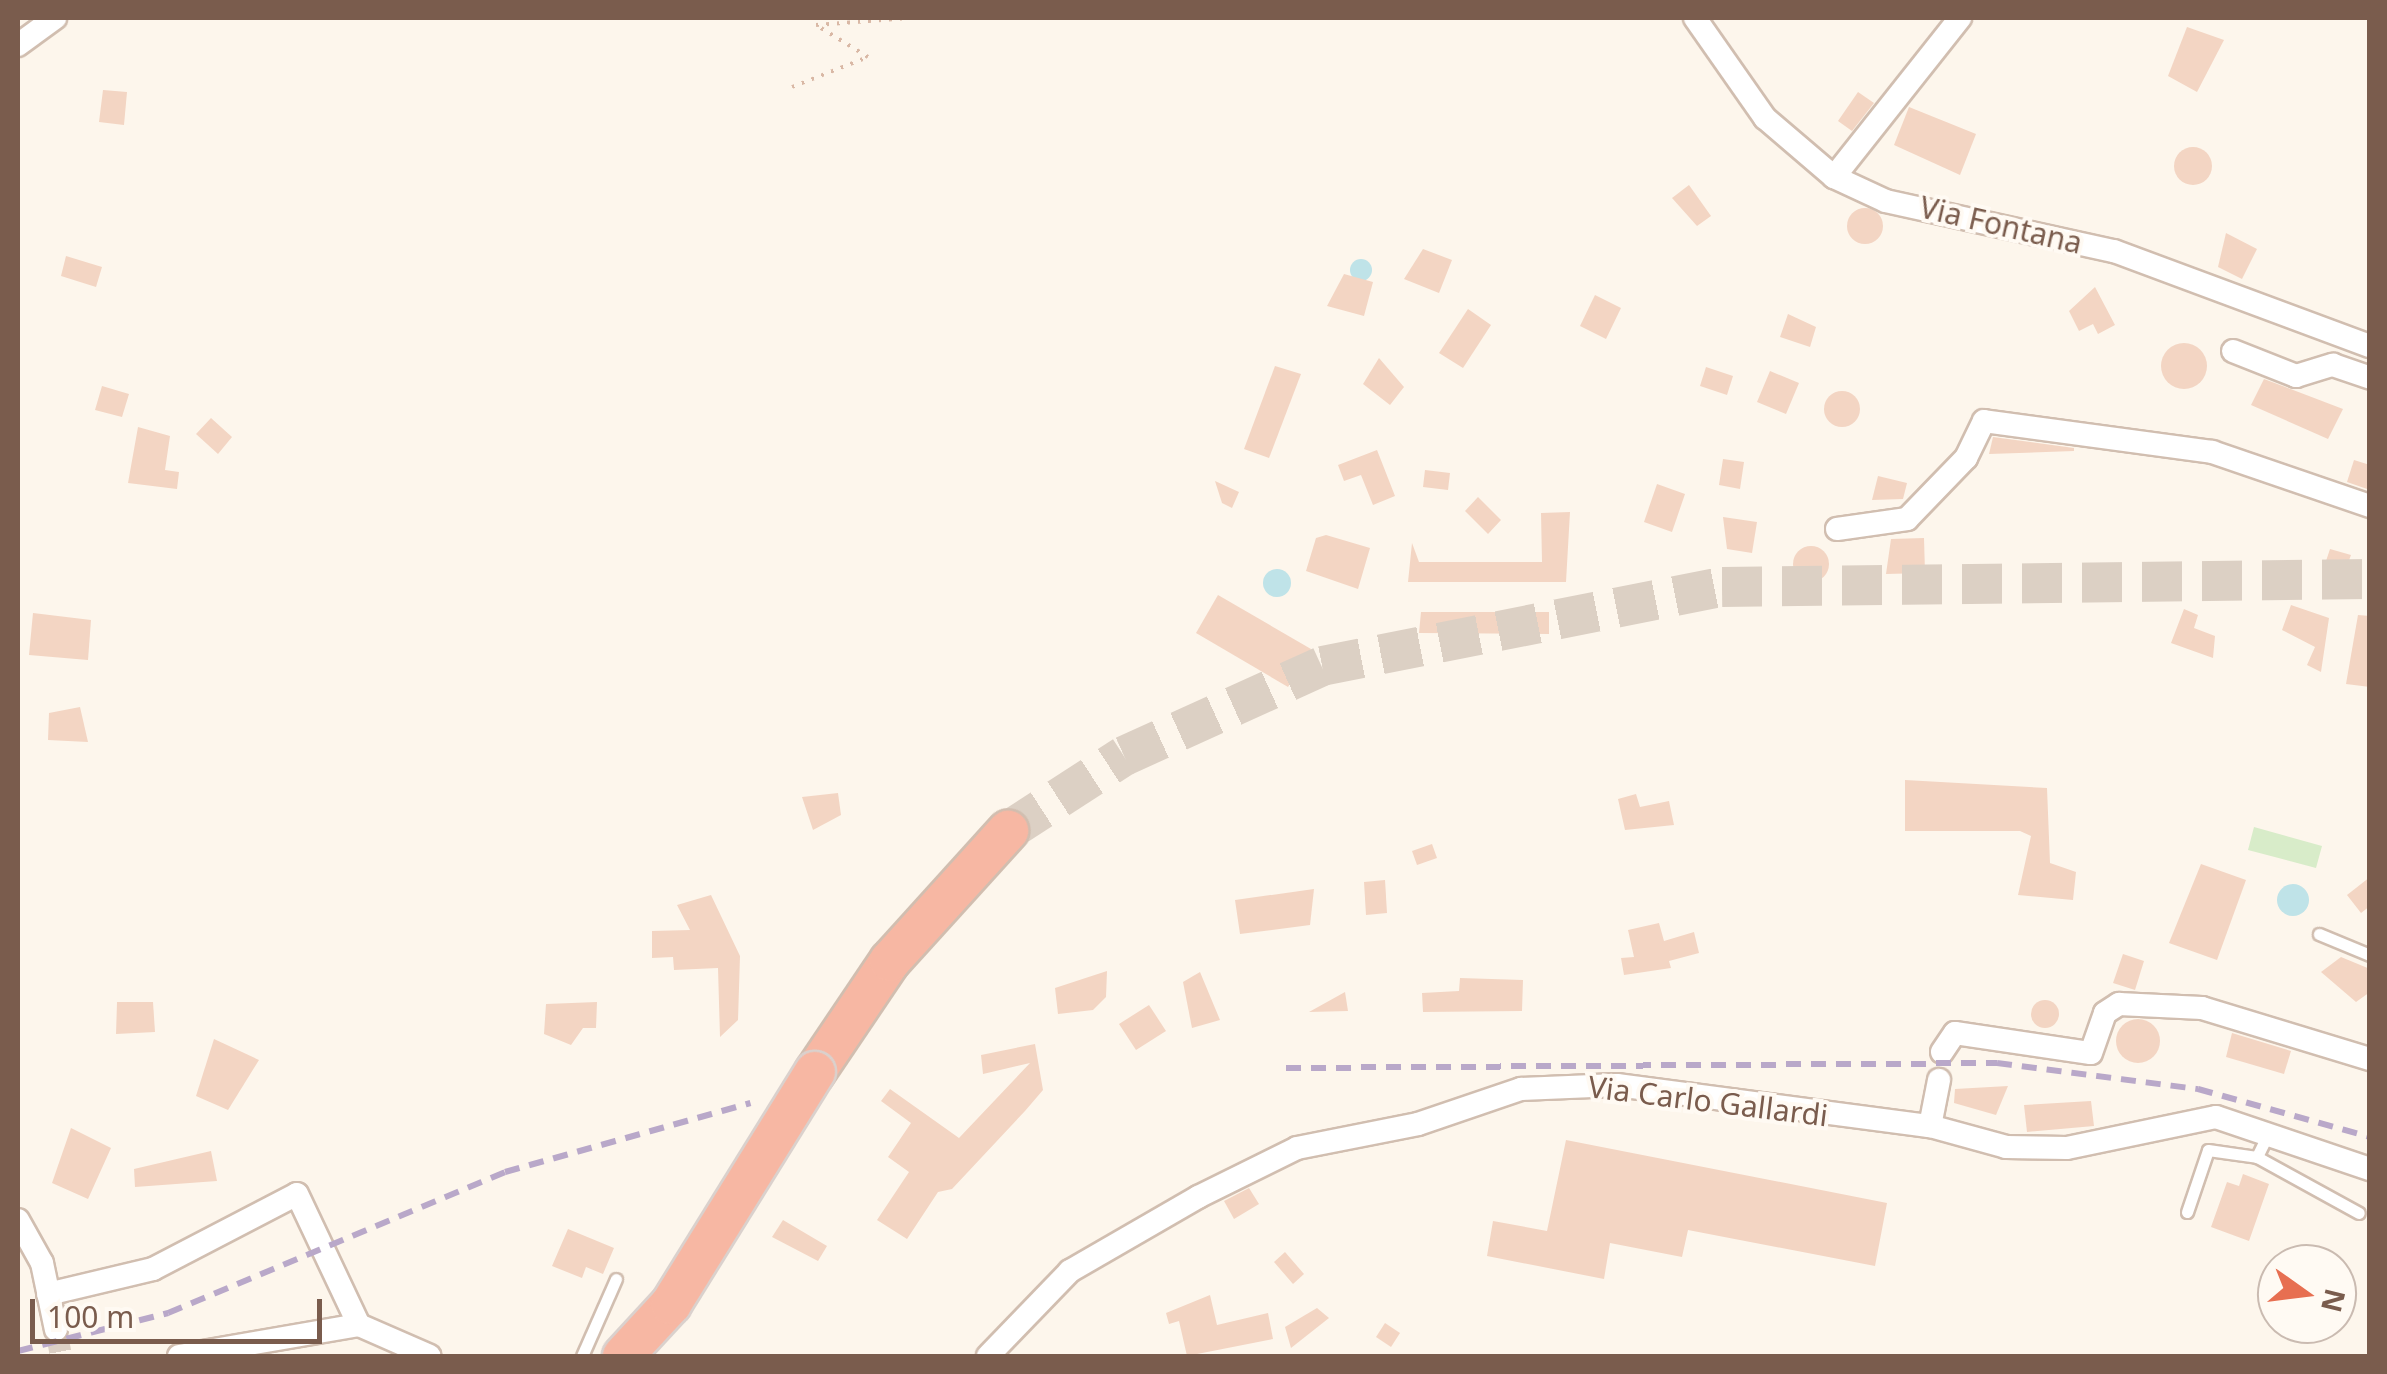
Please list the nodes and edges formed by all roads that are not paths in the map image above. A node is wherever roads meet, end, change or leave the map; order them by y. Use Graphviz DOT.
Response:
graph roads {
  1 [pos="55,18"];
  2 [pos="1696,18"];
  3 [pos="1960,18"];
  4 [pos="18,44"];
  5 [pos="1834,178"];
  6 [pos="2370,346"];
  7 [pos="2233,351"];
  8 [pos="2370,378"];
  9 [pos="2370,506"];
  10 [pos="1837,529"];
  11 [pos="1008,831"];
  12 [pos="2320,934"];
  13 [pos="2370,954"];
  14 [pos="1942,1052"];
  15 [pos="2370,1059"];
  16 [pos="1940,1080"];
  17 [pos="1930,1126"];
  18 [pos="2270,1128"];
  19 [pos="2256,1158"];
  20 [pos="2370,1169"];
  21 [pos="2186,1212"];
  22 [pos="2359,1213"];
  23 [pos="18,1220"];
  24 [pos="616,1279"];
  25 [pos="48,1294"];
  26 [pos="359,1325"];
  27 [pos="56,1330"];
  28 [pos="179,1356"];
  29 [pos="430,1356"];
  30 [pos="582,1356"];
  31 [pos="623,1356"];
  32 [pos="988,1356"];
  1 -- 4 [label="street"];
  2 -- 5 [label="street, Via Fontana"];
  3 -- 5 [label="street"];
  5 -- 6 [label="street, Via Fontana"];
  7 -- 8 [label="street"];
  9 -- 10 [label="street"];
  11 -- 31 [label="highway, bridge"];
  12 -- 13 [label="lane"];
  14 -- 15 [label="street"];
  16 -- 17 [label="street"];
  17 -- 18 [label="street, Via Carlo Gallardi"];
  17 -- 32 [label="street, Via Carlo Gallardi"];
  18 -- 19 [label="lane"];
  18 -- 20 [label="street, Via Carlo Gallardi"];
  19 -- 21 [label="lane"];
  19 -- 22 [label="lane"];
  23 -- 25 [label="street"];
  24 -- 30 [label="lane"];
  25 -- 26 [label="street"];
  25 -- 27 [label="street"];
  26 -- 28 [label="street"];
  26 -- 29 [label="street"];
}
